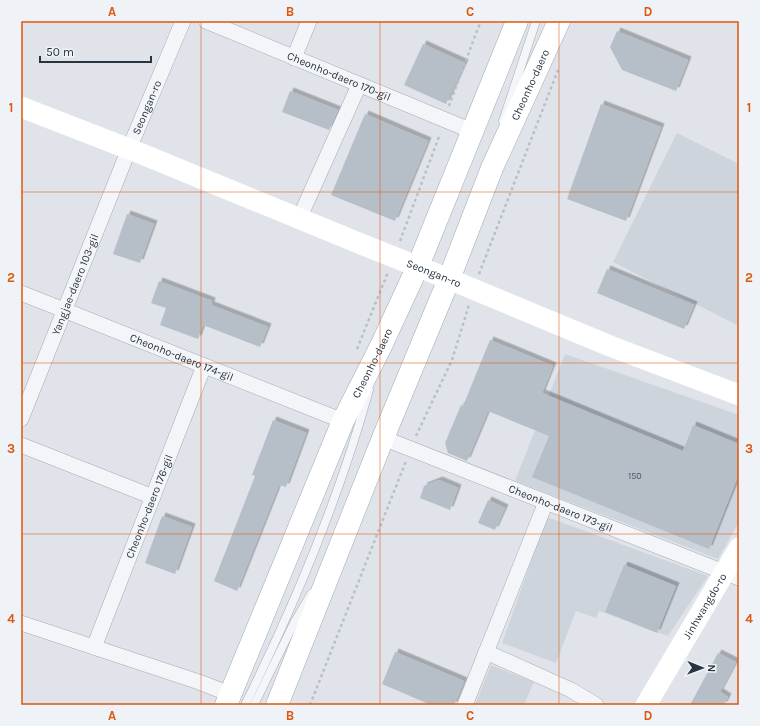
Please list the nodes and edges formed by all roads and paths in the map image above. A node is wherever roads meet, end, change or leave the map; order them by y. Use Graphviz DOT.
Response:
graph roads {
  1 [pos="183,21"];
  2 [pos="206,21"];
  3 [pos="309,21"];
  4 [pos="559,21"];
  5 [pos="522,22"];
  6 [pos="294,58"];
  7 [pos="560,66"];
  8 [pos="359,85"];
  9 [pos="21,107"];
  10 [pos="472,131"];
  11 [pos="129,149"];
  12 [pos="492,168"];
  13 [pos="299,219"];
  14 [pos="418,266"];
  15 [pos="449,279"];
  16 [pos="474,289"];
  17 [pos="21,293"];
  18 [pos="64,311"];
  19 [pos="381,346"];
  20 [pos="204,366"];
  21 [pos="739,395"];
  22 [pos="21,419"];
  23 [pos="343,421"];
  24 [pos="383,438"];
  25 [pos="21,445"];
  26 [pos="410,449"];
  27 [pos="153,497"];
  28 [pos="546,502"];
  29 [pos="343,538"];
  30 [pos="739,548"];
  31 [pos="732,576"];
  32 [pos="21,623"];
  33 [pos="94,647"];
  34 [pos="486,652"];
  35 [pos="234,701"];
  36 [pos="280,704"];
  37 [pos="254,705"];
  38 [pos="310,705"];
  39 [pos="465,705"];
  40 [pos="596,705"];
  41 [pos="646,705"];
  1 -- 11 [label="street, Seongan-ro"];
  2 -- 6 [label="street, Cheonho-daero 170-gil"];
  3 -- 6 [label="street"];
  4 -- 12 [label="main road, Cheonho-daero"];
  5 -- 10 [label="main road, Cheonho-daero"];
  5 -- 12 [label="lane"];
  6 -- 8 [label="street, Cheonho-daero 170-gil"];
  7 -- 16 [label="path"];
  8 -- 10 [label="street, Cheonho-daero 170-gil"];
  8 -- 13 [label="street"];
  9 -- 11 [label="street, Seongan-ro"];
  10 -- 14 [label="main road, Cheonho-daero"];
  11 -- 13 [label="street, Seongan-ro"];
  11 -- 18 [label="street, Yangjae-daero 103-gil"];
  12 -- 15 [label="main road, Cheonho-daero"];
  13 -- 14 [label="street, Seongan-ro"];
  14 -- 15 [label="street, Seongan-ro"];
  14 -- 19 [label="main road, Cheonho-daero"];
  15 -- 16 [label="street, Seongan-ro"];
  15 -- 24 [label="main road, Cheonho-daero"];
  16 -- 21 [label="street, Seongan-ro"];
  16 -- 26 [label="path"];
  17 -- 18 [label="street, Cheonho-daero 174-gil"];
  18 -- 20 [label="street, Cheonho-daero 174-gil"];
  18 -- 22 [label="street, Yangjae-daero 103-gil"];
  19 -- 23 [label="main road, Cheonho-daero"];
  19 -- 35 [label="lane"];
  20 -- 23 [label="street, Cheonho-daero 174-gil"];
  20 -- 27 [label="street, Cheonho-daero 176-gil"];
  23 -- 35 [label="main road, Cheonho-daero"];
  24 -- 26 [label="street, Cheonho-daero 173-gil"];
  24 -- 29 [label="main road, Cheonho-daero"];
  25 -- 27 [label="street"];
  26 -- 28 [label="street, Cheonho-daero 173-gil"];
  26 -- 38 [label="path"];
  27 -- 33 [label="street, Cheonho-daero 176-gil"];
  28 -- 31 [label="street, Cheonho-daero 173-gil"];
  28 -- 34 [label="street"];
  29 -- 36 [label="main road, Cheonho-daero"];
  29 -- 37 [label="lane"];
  30 -- 31 [label="street, Jinhwangdo-ro"];
  31 -- 41 [label="street, Jinhwangdo-ro"];
  32 -- 33 [label="street"];
  33 -- 35 [label="street"];
  34 -- 39 [label="street"];
  34 -- 40 [label="street"];
}
